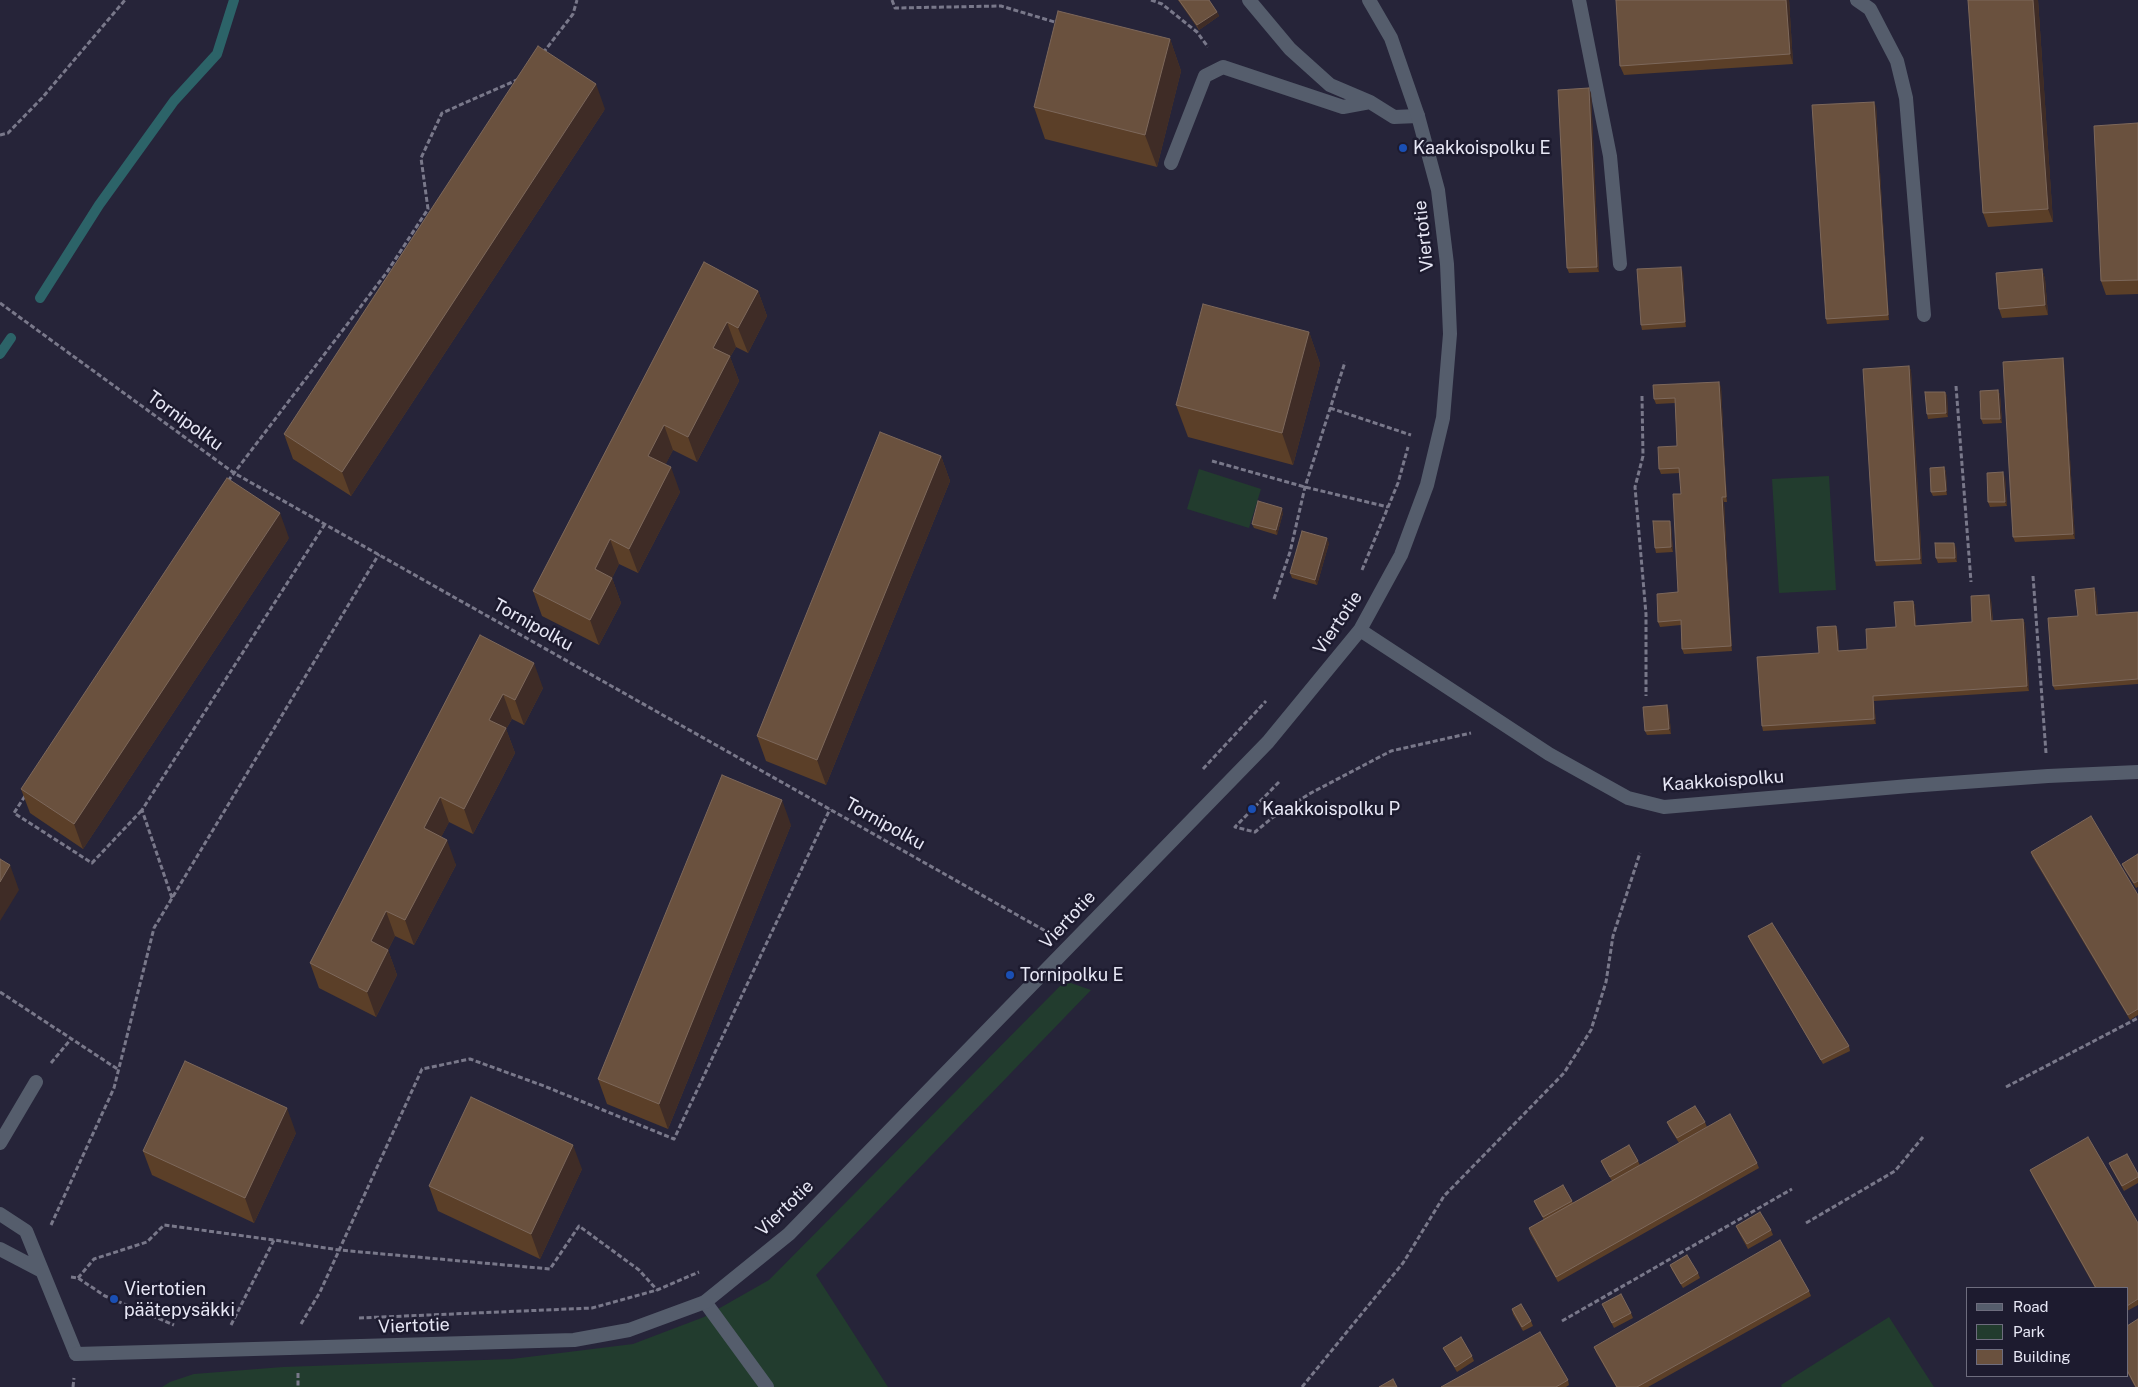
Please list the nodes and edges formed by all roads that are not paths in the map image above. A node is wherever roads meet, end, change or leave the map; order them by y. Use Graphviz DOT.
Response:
graph roads {
  1 [pos="1249,0"];
  2 [pos="1369,0"];
  3 [pos="1579,0"];
  4 [pos="1857,0"];
  5 [pos="1370,102"];
  6 [pos="1418,116"];
  7 [pos="1171,163"];
  8 [pos="1620,264"];
  9 [pos="1924,315"];
  10 [pos="1360,630"];
  11 [pos="2138,772"];
  12 [pos="36,1082"];
  13 [pos="0,1143"];
  14 [pos="0,1214"];
  15 [pos="0,1249"];
  16 [pos="42,1271"];
  17 [pos="705,1302"];
  18 [pos="767,1387"];
  1 -- 5 [label="street"];
  2 -- 6 [label="street, Viertotie"];
  3 -- 8 [label="street"];
  4 -- 9 [label="street"];
  5 -- 6 [label="street"];
  5 -- 7 [label="street"];
  6 -- 10 [label="street, Viertotie"];
  10 -- 11 [label="street, Kaakkoispolku"];
  10 -- 17 [label="street, Viertotie"];
  12 -- 13 [label="street"];
  14 -- 16 [label="street"];
  15 -- 16 [label="street"];
  16 -- 17 [label="street, Viertotie"];
  17 -- 18 [label="street"];
}
